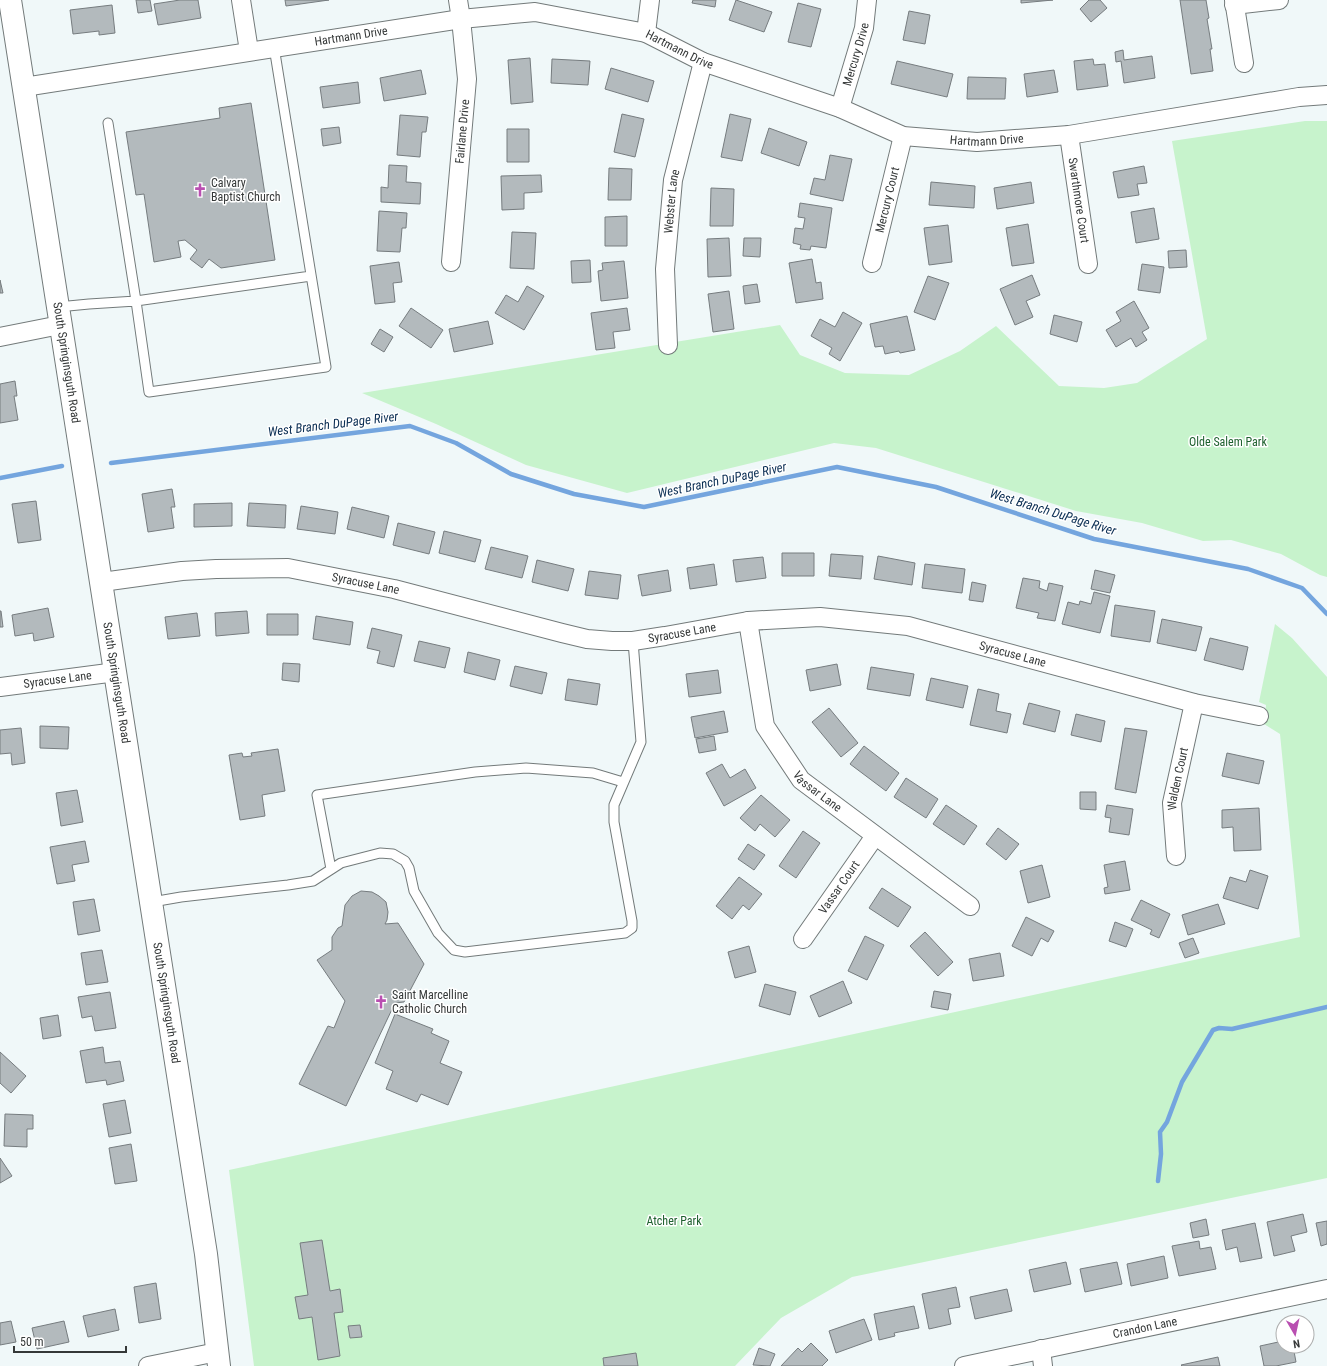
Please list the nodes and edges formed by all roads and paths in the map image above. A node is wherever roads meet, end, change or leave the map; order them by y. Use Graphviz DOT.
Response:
graph roads {
  1 [pos="10,0"];
  2 [pos="241,0"];
  3 [pos="458,0"];
  4 [pos="650,0"];
  5 [pos="866,0"];
  6 [pos="1279,0"];
  7 [pos="1234,2"];
  8 [pos="461,19"];
  9 [pos="646,33"];
  10 [pos="274,47"];
  11 [pos="249,51"];
  12 [pos="703,62"];
  13 [pos="1244,63"];
  14 [pos="24,87"];
  15 [pos="1327,95"];
  16 [pos="840,108"];
  17 [pos="108,123"];
  18 [pos="1070,135"];
  19 [pos="903,136"];
  20 [pos="451,262"];
  21 [pos="872,263"];
  22 [pos="1088,264"];
  23 [pos="311,276"];
  24 [pos="136,301"];
  25 [pos="59,316"];
  26 [pos="0,337"];
  27 [pos="668,345"];
  28 [pos="102,582"];
  29 [pos="748,621"];
  30 [pos="633,641"];
  31 [pos="116,672"];
  32 [pos="0,688"];
  33 [pos="1194,703"];
  34 [pos="1259,716"];
  35 [pos="623,782"];
  36 [pos="875,836"];
  37 [pos="1176,856"];
  38 [pos="331,869"];
  39 [pos="152,902"];
  40 [pos="970,906"];
  41 [pos="803,939"];
  42 [pos="1327,1289"];
  43 [pos="1042,1358"];
  44 [pos="218,1359"];
  45 [pos="148,1366"];
  46 [pos="964,1366"];
  1 -- 14 [label="street, South Springinsguth Road"];
  2 -- 11 [label="street"];
  3 -- 8 [label="street, Fairlane Drive"];
  4 -- 9 [label="street"];
  5 -- 16 [label="street, Mercury Drive"];
  6 -- 7 [label="street"];
  7 -- 13 [label="street"];
  8 -- 9 [label="street, Hartmann Drive"];
  8 -- 10 [label="street, Hartmann Drive"];
  8 -- 20 [label="street, Fairlane Drive"];
  9 -- 12 [label="street, Hartmann Drive"];
  10 -- 11 [label="street, Hartmann Drive"];
  10 -- 23 [label="lane"];
  11 -- 14 [label="street, Hartmann Drive"];
  12 -- 16 [label="street, Hartmann Drive"];
  12 -- 27 [label="street, Webster Lane"];
  14 -- 25 [label="street, South Springinsguth Road"];
  15 -- 18 [label="street, Hartmann Drive"];
  16 -- 19 [label="street, Hartmann Drive"];
  17 -- 24 [label="lane"];
  18 -- 19 [label="street, Hartmann Drive"];
  18 -- 22 [label="street, Swarthmore Court"];
  19 -- 21 [label="street, Mercury Court"];
  23 -- 24 [label="lane"];
  23 -- 24 [label="lane"];
  24 -- 25 [label="lane"];
  25 -- 26 [label="street"];
  25 -- 28 [label="street, South Springinsguth Road"];
  28 -- 30 [label="street, Syracuse Lane"];
  28 -- 31 [label="street, South Springinsguth Road"];
  29 -- 30 [label="street, Syracuse Lane"];
  29 -- 33 [label="street, Syracuse Lane"];
  29 -- 36 [label="street, Vassar Lane"];
  30 -- 35 [label="lane"];
  31 -- 32 [label="street, Syracuse Lane"];
  31 -- 39 [label="street, South Springinsguth Road"];
  33 -- 34 [label="street, Syracuse Lane"];
  33 -- 37 [label="street, Walden Court"];
  35 -- 38 [label="lane"];
  35 -- 38 [label="lane"];
  36 -- 40 [label="street, Vassar Lane"];
  36 -- 41 [label="street, Vassar Court"];
  38 -- 39 [label="lane"];
  39 -- 44 [label="street, South Springinsguth Road"];
  42 -- 43 [label="street, Crandon Lane"];
  43 -- 46 [label="street, Crandon Lane"];
  44 -- 45 [label="street"];
}
